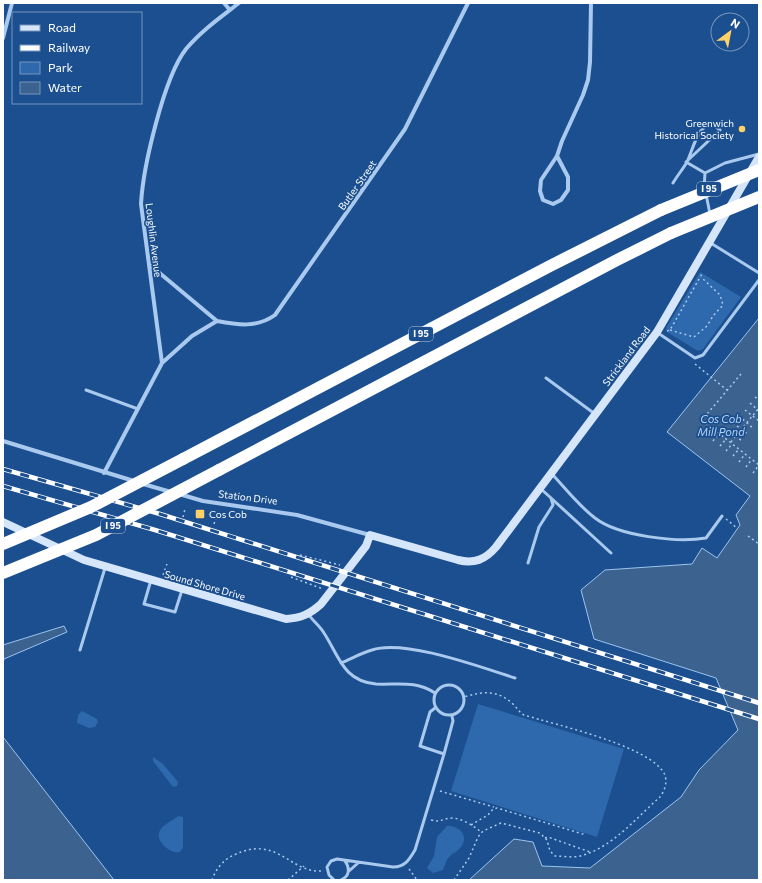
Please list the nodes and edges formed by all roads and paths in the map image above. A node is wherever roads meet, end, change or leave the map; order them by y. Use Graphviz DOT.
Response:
graph roads {
  1 [pos="12,3"];
  2 [pos="224,3"];
  3 [pos="240,3"];
  4 [pos="468,3"];
  5 [pos="591,3"];
  6 [pos="230,10"];
  7 [pos="3,38"];
  8 [pos="759,154"];
  9 [pos="557,156"];
  10 [pos="759,158"];
  11 [pos="686,162"];
  12 [pos="759,170"];
  13 [pos="705,173"];
  14 [pos="673,183"];
  15 [pos="759,197"];
  16 [pos="711,221"];
  17 [pos="709,242"];
  18 [pos="149,265"];
  19 [pos="759,273"];
  20 [pos="701,277"];
  21 [pos="759,280"];
  22 [pos="217,321"];
  23 [pos="670,330"];
  24 [pos="657,332"];
  25 [pos="692,362"];
  26 [pos="162,363"];
  27 [pos="741,374"];
  28 [pos="546,378"];
  29 [pos="86,390"];
  30 [pos="727,390"];
  31 [pos="755,397"];
  32 [pos="759,400"];
  33 [pos="750,403"];
  34 [pos="138,409"];
  35 [pos="758,409"];
  36 [pos="745,410"];
  37 [pos="595,414"];
  38 [pos="739,416"];
  39 [pos="752,416"];
  40 [pos="759,421"];
  41 [pos="747,422"];
  42 [pos="733,423"];
  43 [pos="712,428"];
  44 [pos="741,429"];
  45 [pos="754,429"];
  46 [pos="728,430"];
  47 [pos="719,433"];
  48 [pos="749,435"];
  49 [pos="706,436"];
  50 [pos="736,436"];
  51 [pos="726,439"];
  52 [pos="3,441"];
  53 [pos="713,441"];
  54 [pos="743,442"];
  55 [pos="732,443"];
  56 [pos="720,446"];
  57 [pos="739,449"];
  58 [pos="726,451"];
  59 [pos="745,454"];
  60 [pos="733,456"];
  61 [pos="752,459"];
  62 [pos="739,462"];
  63 [pos="759,465"];
  64 [pos="746,467"];
  65 [pos="104,473"];
  66 [pos="551,473"];
  67 [pos="753,473"];
  68 [pos="540,487"];
  69 [pos="551,498"];
  70 [pos="185,509"];
  71 [pos="722,516"];
  72 [pos="183,517"];
  73 [pos="216,518"];
  74 [pos="3,522"];
  75 [pos="214,524"];
  76 [pos="737,528"];
  77 [pos="370,535"];
  78 [pos="748,536"];
  79 [pos="3,544"];
  80 [pos="759,544"];
  81 [pos="611,552"];
  82 [pos="300,554"];
  83 [pos="490,554"];
  84 [pos="528,563"];
  85 [pos="167,564"];
  86 [pos="339,565"];
  87 [pos="106,566"];
  88 [pos="3,573"];
  89 [pos="163,577"];
  90 [pos="291,577"];
  91 [pos="151,580"];
  92 [pos="318,588"];
  93 [pos="182,589"];
  94 [pos="308,614"];
  95 [pos="80,650"];
  96 [pos="341,663"];
  97 [pos="515,678"];
  98 [pos="435,692"];
  99 [pos="464,697"];
  100 [pos="435,708"];
  101 [pos="452,716"];
  102 [pos="444,754"];
  103 [pos="434,790"];
  104 [pos="495,808"];
  105 [pos="425,818"];
  106 [pos="471,825"];
  107 [pos="482,832"];
  108 [pos="586,835"];
  109 [pos="545,838"];
  110 [pos="590,852"];
  111 [pos="345,861"];
  112 [pos="358,863"];
  113 [pos="405,864"];
  114 [pos="304,866"];
  115 [pos="327,870"];
  116 [pos="348,873"];
  117 [pos="212,880"];
  118 [pos="288,880"];
  119 [pos="334,880"];
  120 [pos="341,880"];
  121 [pos="417,880"];
  122 [pos="454,880"];
  1 -- 7 [label="street"];
  2 -- 6 [label="street"];
  3 -- 6 [label="street, Loughlin Avenue"];
  4 -- 22 [label="street, Butler Street"];
  5 -- 9 [label="street"];
  6 -- 18 [label="street, Loughlin Avenue"];
  8 -- 13 [label="lane"];
  9 -- 9 [label="street"];
  10 -- 17 [label="main road, Strickland Road"];
  11 -- 11 [label="lane"];
  11 -- 13 [label="lane"];
  11 -- 14 [label="lane"];
  12 -- 79 [label="highway, I 95, bridge"];
  13 -- 16 [label="lane"];
  15 -- 88 [label="highway, I 95, bridge"];
  17 -- 19 [label="lane"];
  17 -- 24 [label="main road, Strickland Road"];
  18 -- 22 [label="street"];
  18 -- 26 [label="street, Loughlin Avenue"];
  20 -- 23 [label="path"];
  21 -- 24 [label="lane"];
  22 -- 26 [label="street"];
  24 -- 37 [label="main road, Strickland Road"];
  25 -- 30 [label="path"];
  26 -- 34 [label="street"];
  27 -- 30 [label="path"];
  28 -- 37 [label="lane"];
  29 -- 34 [label="lane"];
  30 -- 43 [label="path"];
  31 -- 32 [label="path"];
  33 -- 35 [label="path"];
  34 -- 65 [label="street"];
  35 -- 39 [label="path"];
  36 -- 39 [label="path"];
  37 -- 66 [label="main road, Strickland Road"];
  38 -- 41 [label="path"];
  39 -- 40 [label="path"];
  39 -- 41 [label="path"];
  41 -- 44 [label="path"];
  41 -- 45 [label="path"];
  42 -- 44 [label="path"];
  43 -- 47 [label="path"];
  43 -- 49 [label="path"];
  44 -- 48 [label="path"];
  44 -- 50 [label="path"];
  46 -- 50 [label="path"];
  47 -- 51 [label="path"];
  47 -- 53 [label="path"];
  50 -- 54 [label="path"];
  50 -- 55 [label="path"];
  51 -- 55 [label="path"];
  51 -- 56 [label="path"];
  52 -- 65 [label="street, Station Drive"];
  55 -- 57 [label="path"];
  55 -- 58 [label="path"];
  57 -- 59 [label="path"];
  57 -- 60 [label="path"];
  59 -- 61 [label="path"];
  59 -- 62 [label="path"];
  61 -- 63 [label="path"];
  61 -- 64 [label="path"];
  63 -- 67 [label="path"];
  65 -- 77 [label="street, Station Drive"];
  66 -- 68 [label="main road, Strickland Road"];
  66 -- 71 [label="lane"];
  68 -- 69 [label="lane"];
  68 -- 83 [label="main road, Strickland Road"];
  69 -- 81 [label="lane"];
  69 -- 84 [label="lane"];
  70 -- 72 [label="path"];
  71 -- 76 [label="path"];
  73 -- 75 [label="path"];
  74 -- 87 [label="main road, Sound Shore Drive"];
  77 -- 83 [label="main road, Station Drive"];
  77 -- 94 [label="main road, Sound Shore Drive"];
  78 -- 80 [label="path"];
  82 -- 86 [label="path"];
  85 -- 89 [label="path"];
  87 -- 91 [label="main road, Sound Shore Drive"];
  87 -- 95 [label="lane"];
  90 -- 92 [label="path"];
  91 -- 93 [label="main road, Sound Shore Drive"];
  91 -- 93 [label="lane"];
  93 -- 94 [label="main road, Sound Shore Drive"];
  94 -- 96 [label="lane"];
  96 -- 97 [label="lane"];
  96 -- 98 [label="lane"];
  98 -- 99 [label="lane"];
  98 -- 100 [label="lane"];
  99 -- 101 [label="lane"];
  99 -- 110 [label="path"];
  100 -- 101 [label="lane"];
  100 -- 102 [label="lane"];
  101 -- 102 [label="lane"];
  102 -- 103 [label="lane"];
  103 -- 104 [label="path"];
  103 -- 105 [label="lane"];
  104 -- 106 [label="path"];
  104 -- 108 [label="path"];
  105 -- 106 [label="path"];
  105 -- 113 [label="lane"];
  106 -- 107 [label="path"];
  107 -- 109 [label="path"];
  107 -- 122 [label="path"];
  109 -- 110 [label="path"];
  109 -- 110 [label="path"];
  111 -- 112 [label="lane"];
  111 -- 115 [label="lane"];
  111 -- 116 [label="lane"];
  112 -- 113 [label="lane"];
  112 -- 116 [label="lane"];
  113 -- 121 [label="path"];
  114 -- 115 [label="path"];
  114 -- 117 [label="path"];
  114 -- 118 [label="path"];
  115 -- 119 [label="lane"];
  116 -- 120 [label="lane"];
}
